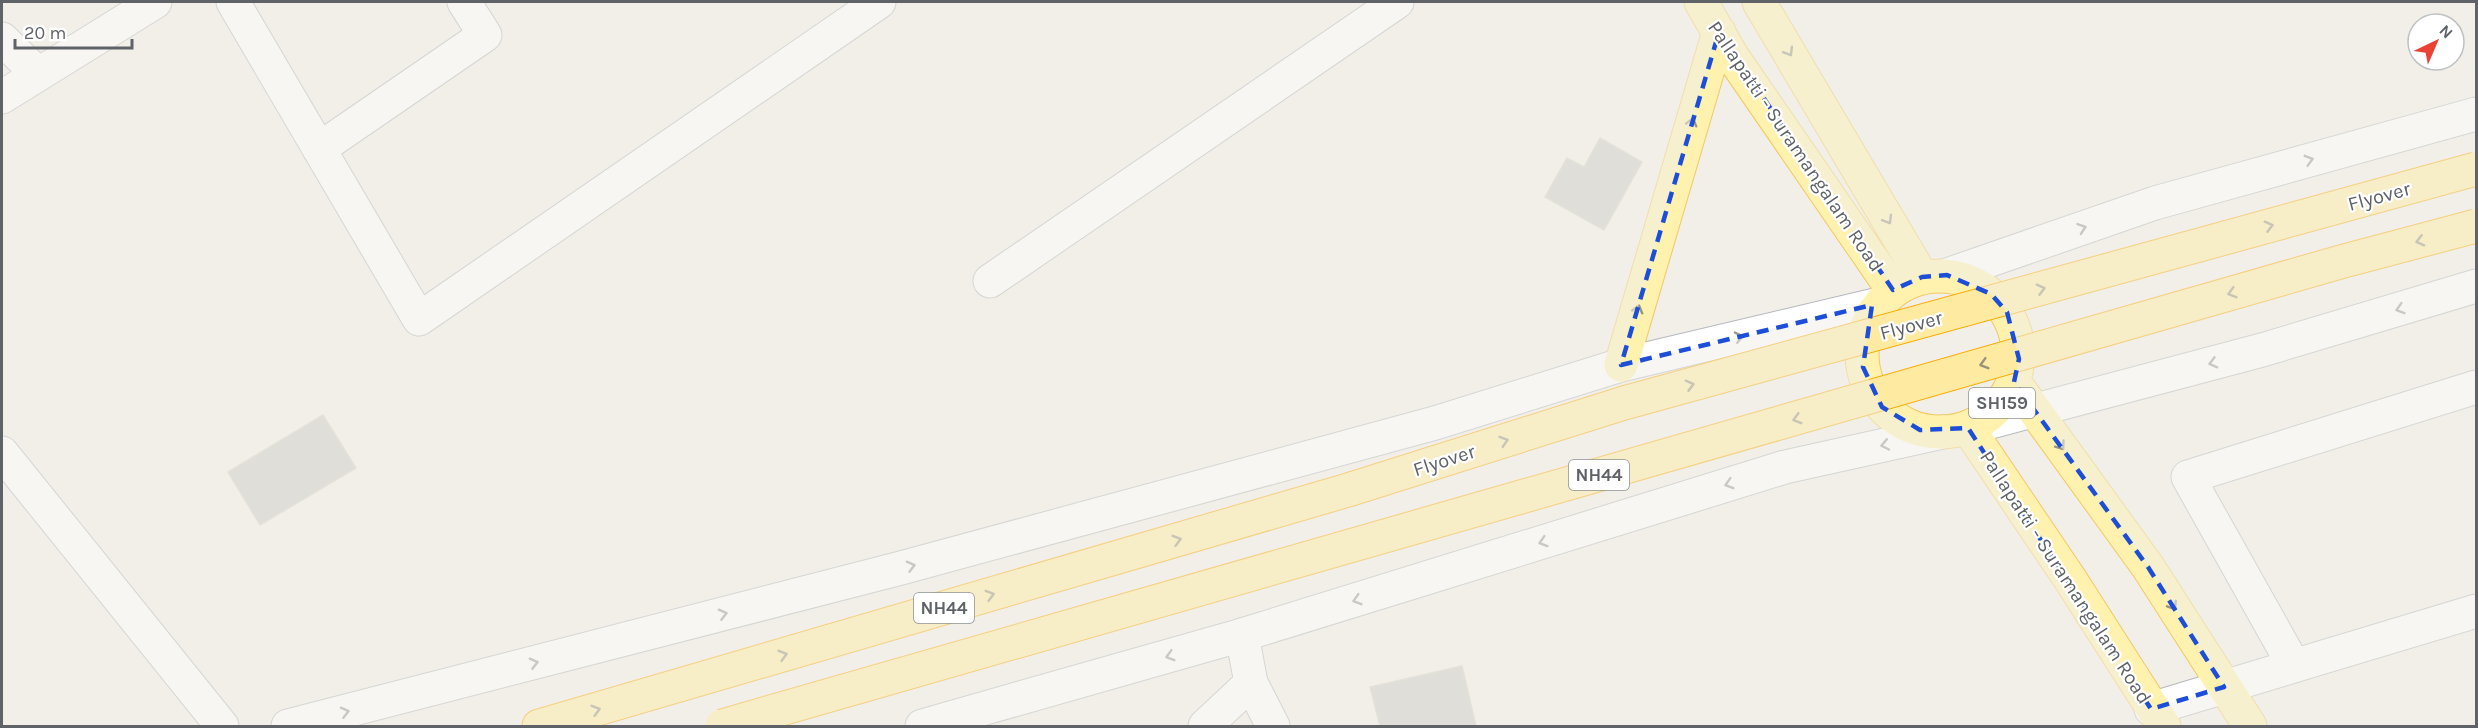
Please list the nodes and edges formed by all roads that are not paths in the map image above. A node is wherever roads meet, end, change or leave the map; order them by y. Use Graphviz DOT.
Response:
graph roads {
  1 [pos="155,2"];
  2 [pos="233,2"];
  3 [pos="464,2"];
  4 [pos="879,2"];
  5 [pos="1397,2"];
  6 [pos="1701,2"];
  7 [pos="1759,2"];
  8 [pos="1719,32"];
  9 [pos="2,39"];
  10 [pos="38,74"];
  11 [pos="2,97"];
  12 [pos="2476,114"];
  13 [pos="319,149"];
  14 [pos="2476,169"];
  15 [pos="2476,226"];
  16 [pos="1935,276"];
  17 [pos="990,281"];
  18 [pos="2476,286"];
  19 [pos="1886,297"];
  20 [pos="1621,365"];
  21 [pos="2014,382"];
  22 [pos="2476,387"];
  23 [pos="2036,411"];
  24 [pos="1955,430"];
  25 [pos="2,453"];
  26 [pos="2476,611"];
  27 [pos="1242,635"];
  28 [pos="2294,666"];
  29 [pos="1251,683"];
  30 [pos="2224,687"];
  31 [pos="2158,718"];
  32 [pos="222,726"];
  33 [pos="288,726"];
  34 [pos="539,726"];
  35 [pos="722,726"];
  36 [pos="922,726"];
  37 [pos="1205,726"];
  38 [pos="1273,726"];
  39 [pos="2250,726"];
  1 -- 10 [label="street"];
  2 -- 13 [label="street"];
  3 -- 13 [label="street"];
  4 -- 13 [label="street"];
  5 -- 17 [label="street"];
  6 -- 8 [label="main road, Pallapatti - Suramangalam Road"];
  7 -- 16 [label="main road, one-way"];
  8 -- 19 [label="main road, Pallapatti - Suramangalam Road"];
  20 -- 8 [label="main road, one-way"];
  9 -- 10 [label="street"];
  10 -- 11 [label="street"];
  16 -- 12 [label="street, one-way"];
  34 -- 14 [label="highway, Flyover / NH44, one-way, bridge"];
  15 -- 35 [label="highway, NH44, one-way, bridge"];
  16 -- 19 [label="main road"];
  16 -- 21 [label="main road, SH159"];
  18 -- 23 [label="street, one-way"];
  20 -- 19 [label="street, one-way"];
  19 -- 24 [label="main road"];
  33 -- 20 [label="street, one-way"];
  21 -- 23 [label="main road"];
  21 -- 24 [label="main road, SH159"];
  22 -- 28 [label="street"];
  23 -- 24 [label="street"];
  23 -- 30 [label="main road, one-way"];
  24 -- 27 [label="street, one-way"];
  24 -- 31 [label="main road, Pallapatti - Suramangalam Road / SH159"];
  25 -- 32 [label="street"];
  26 -- 28 [label="street"];
  27 -- 29 [label="street"];
  27 -- 36 [label="street, one-way"];
  28 -- 30 [label="street"];
  29 -- 37 [label="street"];
  29 -- 38 [label="street"];
  30 -- 31 [label="street"];
  30 -- 39 [label="main road"];
}
